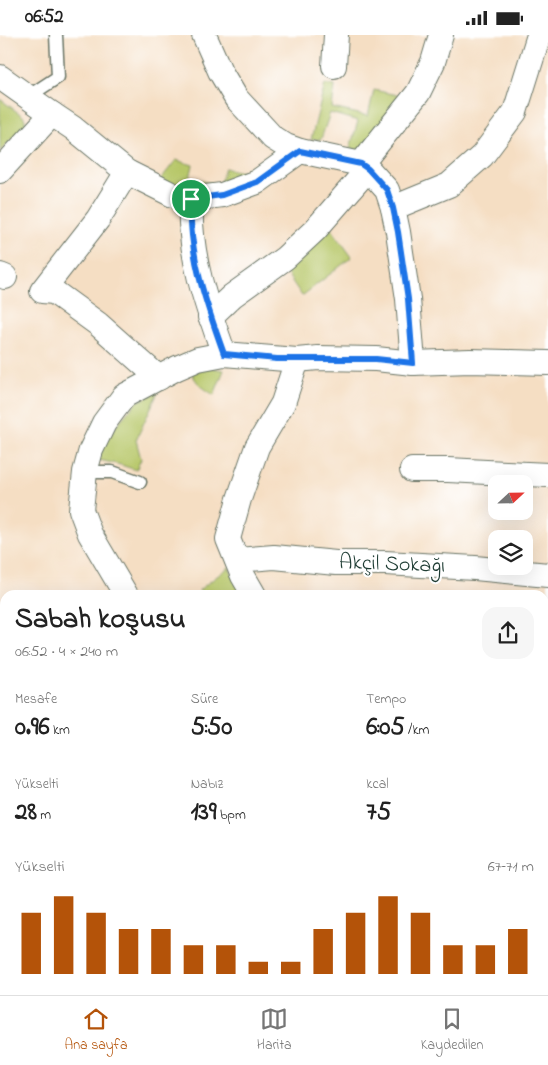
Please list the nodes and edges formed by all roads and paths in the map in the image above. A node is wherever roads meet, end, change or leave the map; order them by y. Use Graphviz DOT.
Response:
graph roads {
  1 [pos="56,35"];
  2 [pos="204,35"];
  3 [pos="336,35"];
  4 [pos="441,35"];
  5 [pos="540,35"];
  6 [pos="334,66"];
  7 [pos="0,77"];
  8 [pos="26,97"];
  9 [pos="52,114"];
  10 [pos="300,151"];
  11 [pos="365,167"];
  12 [pos="0,171"];
  13 [pos="127,172"];
  14 [pos="191,199"];
  15 [pos="393,208"];
  16 [pos="210,317"];
  17 [pos="224,354"];
  18 [pos="297,360"];
  19 [pos="413,363"];
  20 [pos="548,363"];
  21 [pos="158,379"];
  22 [pos="412,470"];
  23 [pos="85,472"];
  24 [pos="548,475"];
  25 [pos="140,482"];
  26 [pos="237,560"];
  27 [pos="548,575"];
  28 [pos="123,590"];
  29 [pos="251,590"];
  1 -- 8 [label="lane"];
  2 -- 10 [label="street"];
  3 -- 6 [label="street"];
  4 -- 11 [label="street"];
  5 -- 15 [label="street"];
  7 -- 8 [label="street"];
  8 -- 9 [label="street"];
  9 -- 12 [label="street"];
  9 -- 13 [label="street"];
  10 -- 11 [label="street"];
  10 -- 14 [label="street"];
  11 -- 15 [label="street"];
  11 -- 16 [label="street"];
  13 -- 14 [label="street"];
  13 -- 21 [label="street"];
  14 -- 16 [label="street"];
  15 -- 19 [label="street"];
  16 -- 17 [label="street"];
  17 -- 18 [label="street"];
  17 -- 21 [label="street"];
  18 -- 19 [label="street"];
  18 -- 26 [label="street"];
  19 -- 20 [label="street"];
  21 -- 23 [label="street"];
  22 -- 24 [label="street"];
  23 -- 25 [label="lane"];
  23 -- 28 [label="street"];
  26 -- 27 [label="street, Akçil Sokağı"];
  26 -- 29 [label="street"];
}
